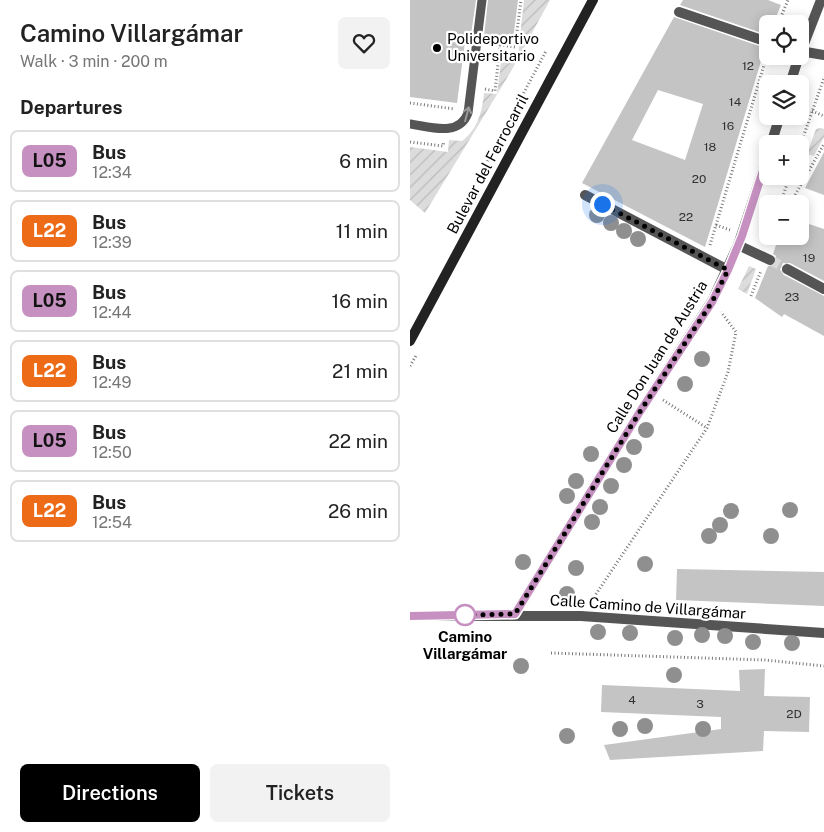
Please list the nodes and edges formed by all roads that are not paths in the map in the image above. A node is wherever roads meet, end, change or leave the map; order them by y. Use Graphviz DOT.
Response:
graph roads {
  1 [pos="482,0"];
  2 [pos="593,0"];
  3 [pos="821,0"];
  4 [pos="679,12"];
  5 [pos="809,30"];
  6 [pos="759,39"];
  7 [pos="809,54"];
  8 [pos="824,55"];
  9 [pos="410,124"];
  10 [pos="759,182"];
  11 [pos="585,194"];
  12 [pos="738,245"];
  13 [pos="770,260"];
  14 [pos="787,269"];
  15 [pos="728,270"];
  16 [pos="824,289"];
  17 [pos="410,341"];
  18 [pos="515,614"];
  19 [pos="410,616"];
  20 [pos="824,633"];
  9 -- 1 [label="lane, one-way"];
  2 -- 17 [label="main road, Bulevar del Ferrocarril"];
  3 -- 5 [label="street"];
  4 -- 6 [label="street"];
  7 -- 8 [label="street"];
  10 -- 12 [label="street, Calle Don Juan de Austria"];
  11 -- 15 [label="street"];
  12 -- 13 [label="street"];
  12 -- 15 [label="street, Calle Don Juan de Austria"];
  14 -- 16 [label="street"];
  15 -- 18 [label="street, Calle Don Juan de Austria"];
  18 -- 19 [label="street, Calle Camino de Villargámar"];
  18 -- 20 [label="street, Calle Camino de Villargámar"];
}
